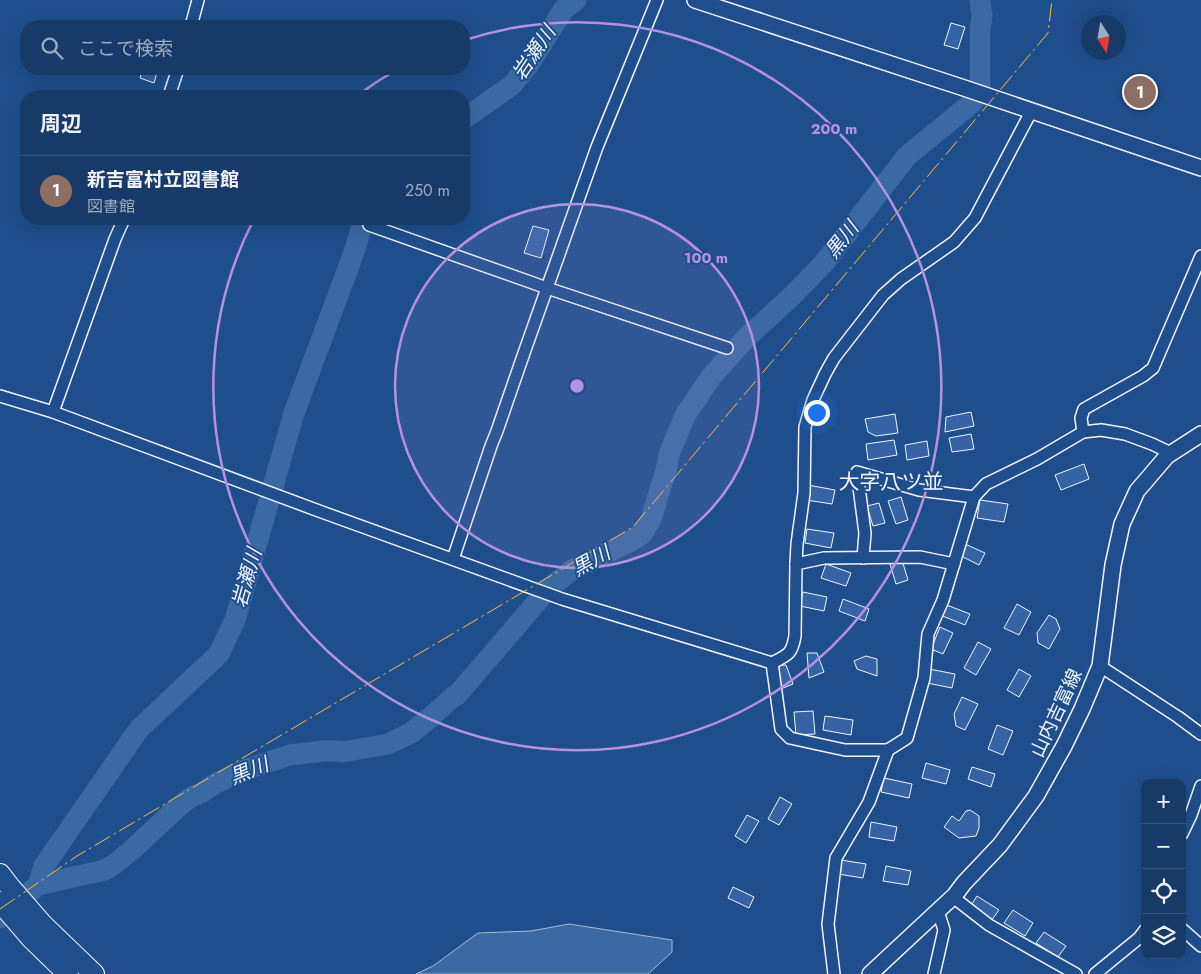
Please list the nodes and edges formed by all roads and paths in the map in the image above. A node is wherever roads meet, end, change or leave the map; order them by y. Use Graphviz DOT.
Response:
graph roads {
  1 [pos="198,0"];
  2 [pos="657,0"];
  3 [pos="695,0"];
  4 [pos="193,20"];
  5 [pos="176,75"];
  6 [pos="171,90"];
  7 [pos="1032,110"];
  8 [pos="1201,168"];
  9 [pos="121,225"];
  10 [pos="369,225"];
  11 [pos="1201,256"];
  12 [pos="547,288"];
  13 [pos="727,348"];
  14 [pos="0,396"];
  15 [pos="53,412"];
  16 [pos="1083,432"];
  17 [pos="1201,434"];
  18 [pos="1171,453"];
  19 [pos="974,497"];
  20 [pos="863,558"];
  21 [pos="453,559"];
  22 [pos="796,564"];
  23 [pos="954,564"];
  24 [pos="772,663"];
  25 [pos="1100,666"];
  26 [pos="1201,734"];
  27 [pos="888,750"];
  28 [pos="1201,786"];
  29 [pos="1196,818"];
  30 [pos="1186,829"];
  31 [pos="0,874"];
  32 [pos="953,897"];
  33 [pos="0,902"];
  34 [pos="938,911"];
  35 [pos="37,931"];
  36 [pos="1186,933"];
  37 [pos="1141,935"];
  38 [pos="1201,946"];
  39 [pos="68,974"];
  40 [pos="94,974"];
  41 [pos="834,974"];
  42 [pos="870,974"];
  43 [pos="934,974"];
  44 [pos="1076,974"];
  45 [pos="1096,974"];
  1 -- 4 [label="street"];
  2 -- 12 [label="street"];
  3 -- 7 [label="main road"];
  5 -- 6 [label="street"];
  7 -- 8 [label="main road"];
  7 -- 22 [label="street"];
  9 -- 15 [label="street"];
  10 -- 12 [label="street"];
  11 -- 16 [label="street"];
  12 -- 13 [label="street"];
  12 -- 21 [label="street"];
  14 -- 15 [label="street"];
  15 -- 21 [label="street"];
  16 -- 18 [label="street"];
  16 -- 19 [label="street"];
  17 -- 18 [label="main road, 山内吉富線"];
  18 -- 25 [label="main road, 山内吉富線"];
  19 -- 20 [label="street"];
  19 -- 23 [label="street"];
  20 -- 22 [label="street"];
  20 -- 23 [label="street"];
  21 -- 24 [label="street"];
  22 -- 24 [label="street"];
  23 -- 27 [label="street"];
  24 -- 27 [label="street"];
  25 -- 26 [label="street"];
  25 -- 32 [label="main road, 山内吉富線"];
  27 -- 41 [label="street"];
  28 -- 29 [label="street"];
  29 -- 30 [label="street"];
  31 -- 35 [label="highway"];
  32 -- 34 [label="main road, 山内吉富線"];
  32 -- 44 [label="street"];
  33 -- 35 [label="highway"];
  34 -- 42 [label="main road, 山内吉富線"];
  34 -- 43 [label="street"];
  35 -- 39 [label="highway"];
  35 -- 40 [label="highway"];
  36 -- 38 [label="street"];
  37 -- 45 [label="street"];
}
